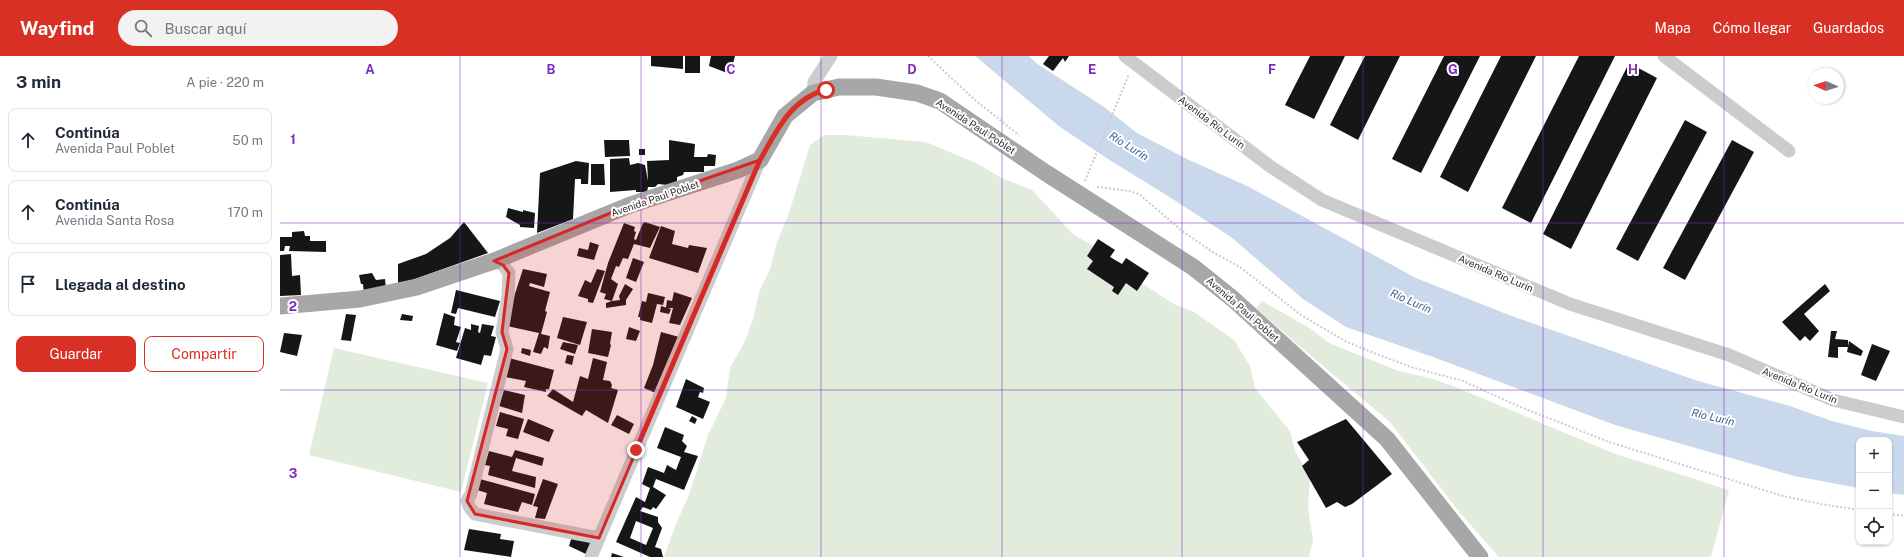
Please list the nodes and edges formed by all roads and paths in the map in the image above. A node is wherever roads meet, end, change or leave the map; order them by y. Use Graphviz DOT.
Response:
graph roads {
  1 [pos="831,56"];
  2 [pos="928,56"];
  3 [pos="1664,56"];
  4 [pos="1129,60"];
  5 [pos="812,93"];
  6 [pos="1025,140"];
  7 [pos="1789,151"];
  8 [pos="760,160"];
  9 [pos="1091,168"];
  10 [pos="1078,180"];
  11 [pos="1084,184"];
  12 [pos="1091,185"];
  13 [pos="494,261"];
  14 [pos="280,306"];
  15 [pos="1904,417"];
  16 [pos="1856,510"];
  17 [pos="1892,514"];
  18 [pos="1904,516"];
  19 [pos="599,538"];
  20 [pos="591,557"];
  21 [pos="1480,557"];
  1 -- 5 [label="street"];
  2 -- 6 [label="path"];
  3 -- 7 [label="street"];
  4 -- 9 [label="path"];
  4 -- 15 [label="street, Avenida Río Lurín"];
  5 -- 8 [label="main road, Avenida Paul Poblet"];
  5 -- 21 [label="main road, Avenida Paul Poblet"];
  8 -- 13 [label="main road, Avenida Paul Poblet"];
  8 -- 19 [label="street"];
  10 -- 11 [label="path"];
  12 -- 16 [label="path"];
  13 -- 14 [label="main road, Avenida Paul Poblet"];
  13 -- 19 [label="street"];
  17 -- 18 [label="path"];
  19 -- 20 [label="street"];
}
